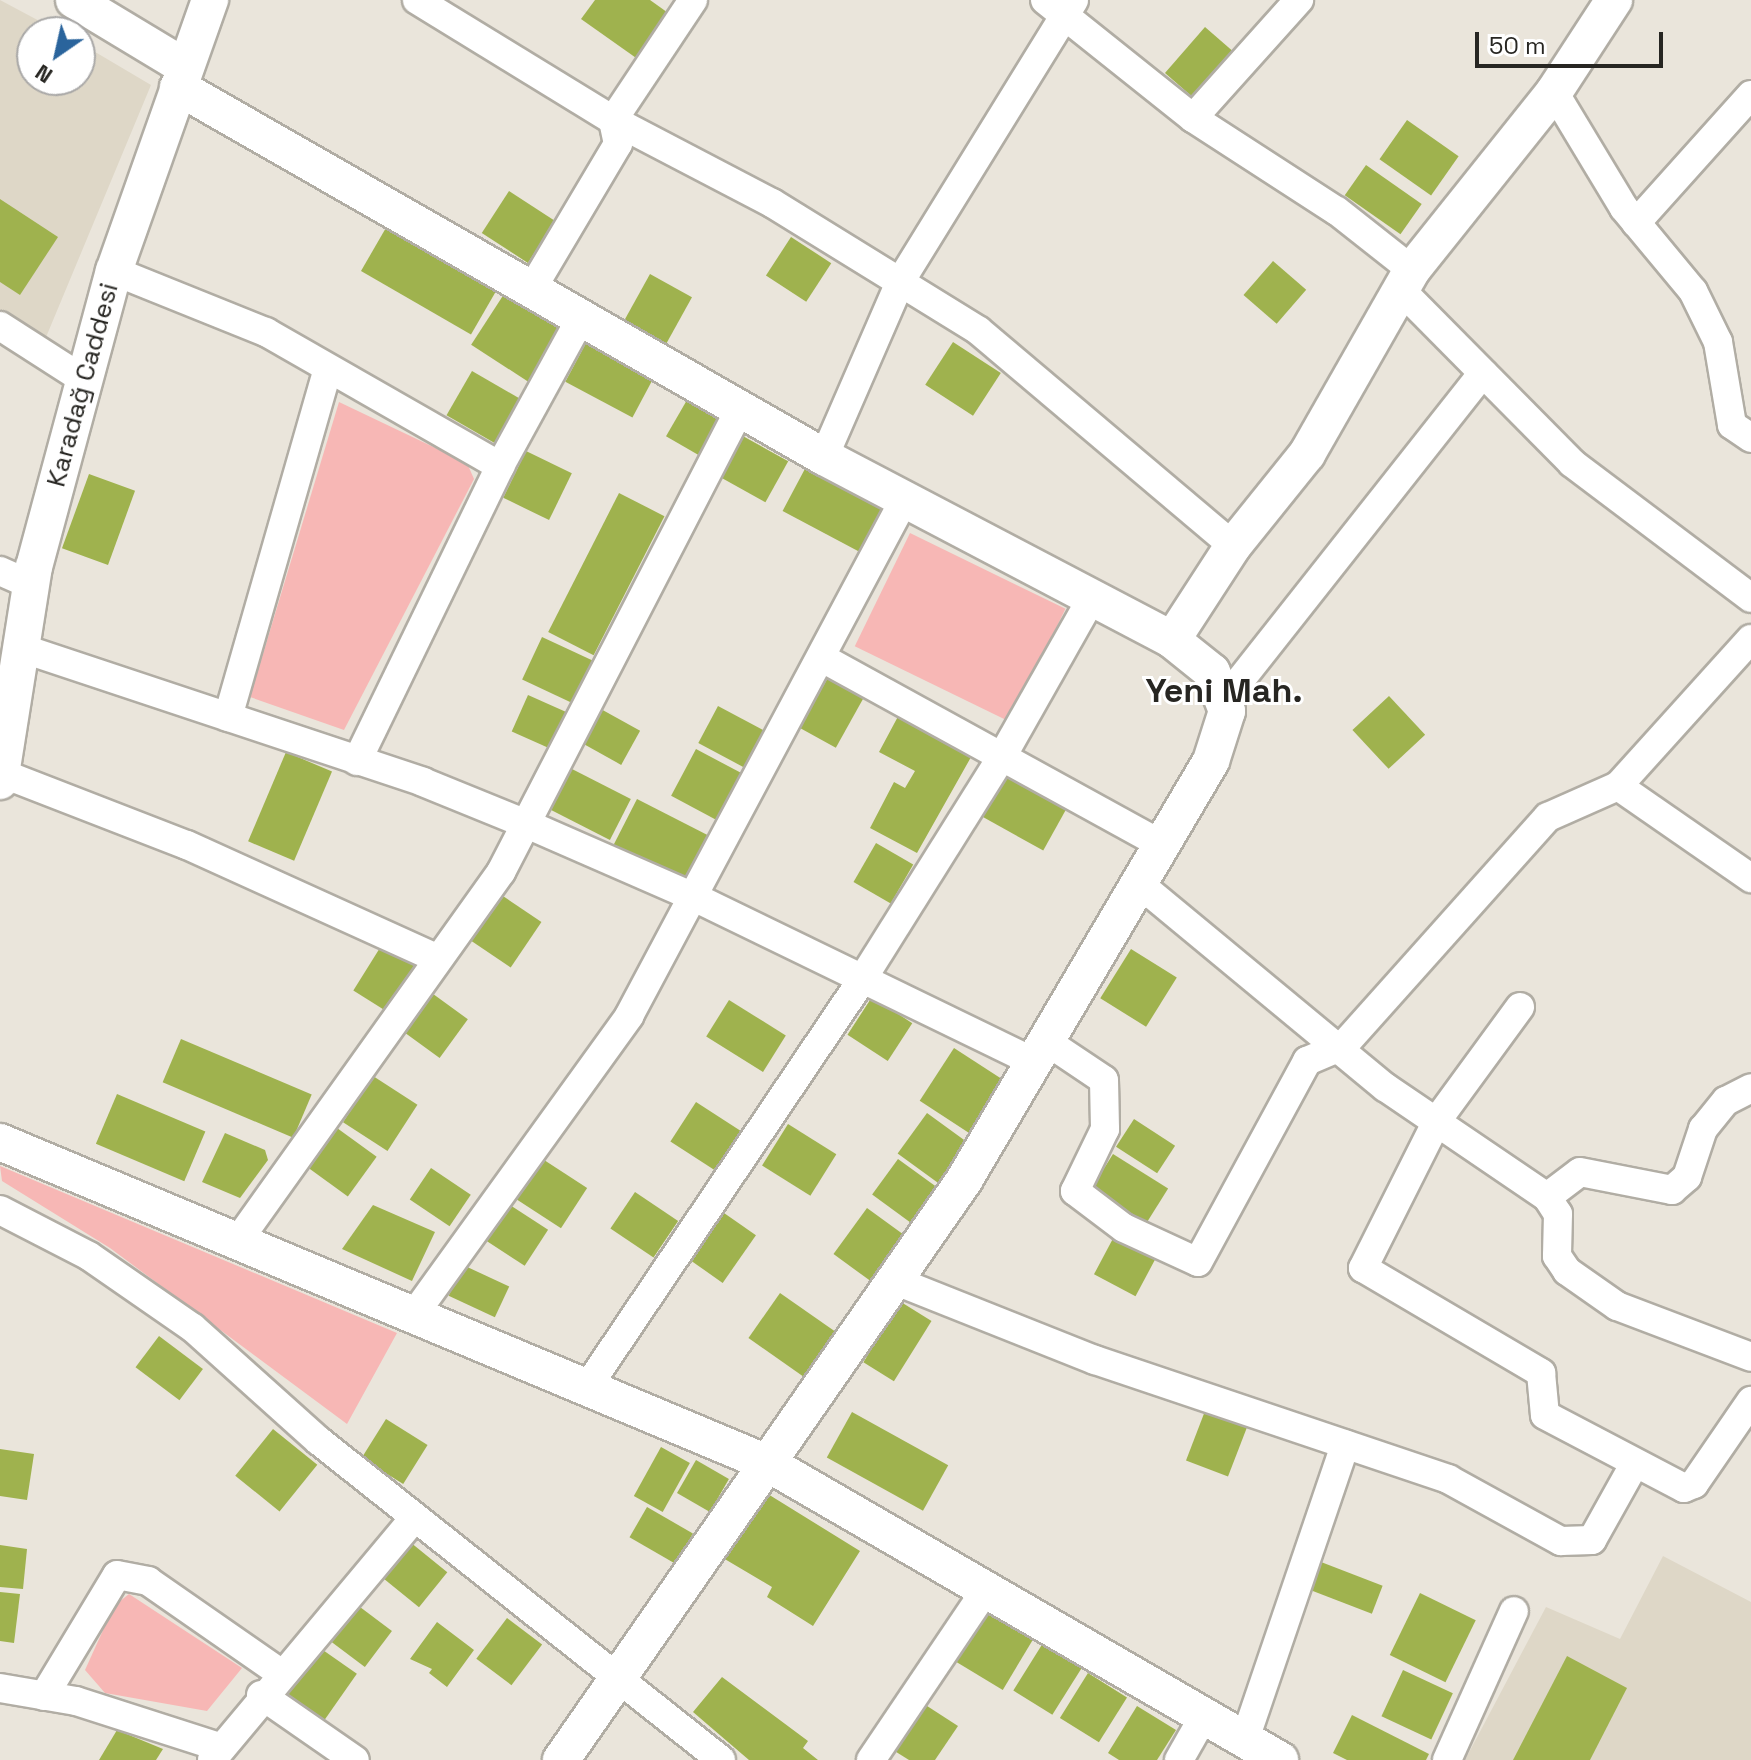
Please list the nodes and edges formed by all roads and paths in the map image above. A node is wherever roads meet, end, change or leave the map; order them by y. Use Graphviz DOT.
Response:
graph roads {
  1 [pos="74,0"];
  2 [pos="210,0"];
  3 [pos="417,0"];
  4 [pos="693,0"];
  5 [pos="1299,0"];
  6 [pos="1614,0"];
  7 [pos="1061,5"];
  8 [pos="181,77"];
  9 [pos="1554,92"];
  10 [pos="1751,95"];
  11 [pos="1193,118"];
  12 [pos="613,120"];
  13 [pos="1636,223"];
  14 [pos="114,271"];
  15 [pos="1406,280"];
  16 [pos="900,282"];
  17 [pos="530,292"];
  18 [pos="581,318"];
  19 [pos="0,326"];
  20 [pos="328,369"];
  21 [pos="1483,373"];
  22 [pos="84,380"];
  23 [pos="740,409"];
  24 [pos="1751,438"];
  25 [pos="824,457"];
  26 [pos="500,466"];
  27 [pos="904,500"];
  28 [pos="1233,546"];
  29 [pos="16,578"];
  30 [pos="1092,598"];
  31 [pos="1751,598"];
  32 [pos="1172,640"];
  33 [pos="21,648"];
  34 [pos="1746,658"];
  35 [pos="824,659"];
  36 [pos="1223,702"];
  37 [pos="228,717"];
  38 [pos="1003,755"];
  39 [pos="357,761"];
  40 [pos="1,777"];
  41 [pos="1618,786"];
  42 [pos="529,825"];
  43 [pos="1161,844"];
  44 [pos="1751,878"];
  45 [pos="1137,882"];
  46 [pos="696,898"];
  47 [pos="436,958"];
  48 [pos="863,978"];
  49 [pos="1520,1007"];
  50 [pos="1343,1046"];
  51 [pos="1037,1049"];
  52 [pos="1751,1088"];
  53 [pos="1438,1119"];
  54 [pos="0,1142"];
  55 [pos="1547,1197"];
  56 [pos="0,1210"];
  57 [pos="237,1242"];
  58 [pos="896,1281"];
  59 [pos="413,1316"];
  60 [pos="1751,1357"];
  61 [pos="586,1389"];
  62 [pos="1751,1401"];
  63 [pos="1345,1445"];
  64 [pos="767,1463"];
  65 [pos="1634,1465"];
  66 [pos="414,1518"];
  67 [pos="987,1588"];
  68 [pos="1514,1611"];
  69 [pos="619,1673"];
  70 [pos="282,1674"];
  71 [pos="0,1688"];
  72 [pos="261,1695"];
  73 [pos="44,1696"];
  74 [pos="1204,1716"];
  75 [pos="1245,1739"];
  76 [pos="217,1754"];
  77 [pos="355,1760"];
  78 [pos="561,1760"];
  79 [pos="721,1760"];
  80 [pos="871,1760"];
  81 [pos="1179,1760"];
  82 [pos="1280,1760"];
  83 [pos="1447,1760"];
  1 -- 8 [label="street"];
  2 -- 8 [label="street, Karadağ Caddesi"];
  3 -- 12 [label="street"];
  4 -- 12 [label="street"];
  5 -- 11 [label="street"];
  6 -- 9 [label="street"];
  7 -- 11 [label="street"];
  7 -- 16 [label="street"];
  8 -- 14 [label="street, Karadağ Caddesi"];
  8 -- 17 [label="street"];
  9 -- 13 [label="street"];
  9 -- 15 [label="street"];
  10 -- 13 [label="street"];
  11 -- 15 [label="street"];
  12 -- 16 [label="street"];
  12 -- 17 [label="street"];
  13 -- 24 [label="street"];
  14 -- 20 [label="street"];
  14 -- 22 [label="street, Karadağ Caddesi"];
  15 -- 21 [label="street"];
  15 -- 28 [label="street"];
  16 -- 25 [label="street"];
  16 -- 28 [label="street"];
  17 -- 18 [label="street"];
  18 -- 23 [label="street"];
  18 -- 26 [label="street"];
  19 -- 22 [label="street"];
  20 -- 26 [label="street"];
  20 -- 37 [label="street"];
  21 -- 31 [label="street"];
  21 -- 36 [label="street"];
  22 -- 29 [label="street, Karadağ Caddesi"];
  23 -- 25 [label="street"];
  23 -- 42 [label="street"];
  25 -- 27 [label="street"];
  26 -- 39 [label="street"];
  27 -- 30 [label="street"];
  27 -- 35 [label="street"];
  28 -- 32 [label="street"];
  29 -- 33 [label="street, Karadağ Caddesi"];
  30 -- 32 [label="street"];
  30 -- 38 [label="street"];
  32 -- 36 [label="street"];
  33 -- 37 [label="street"];
  33 -- 40 [label="street, Karadağ Caddesi"];
  34 -- 41 [label="street"];
  35 -- 38 [label="street"];
  35 -- 46 [label="street"];
  36 -- 43 [label="street"];
  37 -- 39 [label="street"];
  38 -- 43 [label="street"];
  38 -- 48 [label="street"];
  39 -- 42 [label="street"];
  40 -- 47 [label="street"];
  41 -- 44 [label="street"];
  41 -- 50 [label="street"];
  42 -- 46 [label="street"];
  42 -- 47 [label="street"];
  43 -- 45 [label="street"];
  45 -- 50 [label="street"];
  45 -- 51 [label="street"];
  46 -- 48 [label="street"];
  46 -- 59 [label="street"];
  47 -- 57 [label="street"];
  48 -- 51 [label="street"];
  48 -- 61 [label="street"];
  49 -- 53 [label="street"];
  50 -- 51 [label="street"];
  50 -- 53 [label="street"];
  51 -- 58 [label="street"];
  52 -- 55 [label="street"];
  53 -- 55 [label="street"];
  53 -- 65 [label="street"];
  54 -- 57 [label="street"];
  55 -- 60 [label="street"];
  56 -- 66 [label="street"];
  57 -- 59 [label="street"];
  58 -- 63 [label="street"];
  58 -- 64 [label="street"];
  59 -- 61 [label="street"];
  61 -- 64 [label="street"];
  62 -- 65 [label="street"];
  63 -- 65 [label="street"];
  63 -- 75 [label="street"];
  64 -- 67 [label="street"];
  64 -- 69 [label="street"];
  66 -- 69 [label="street"];
  66 -- 70 [label="street"];
  67 -- 74 [label="street"];
  67 -- 80 [label="street"];
  68 -- 83 [label="street"];
  69 -- 78 [label="street"];
  69 -- 79 [label="street"];
  70 -- 72 [label="street"];
  70 -- 73 [label="street"];
  71 -- 73 [label="street"];
  72 -- 76 [label="street"];
  72 -- 77 [label="street"];
  73 -- 76 [label="street"];
  74 -- 75 [label="street"];
  74 -- 81 [label="street"];
  75 -- 82 [label="street"];
}
